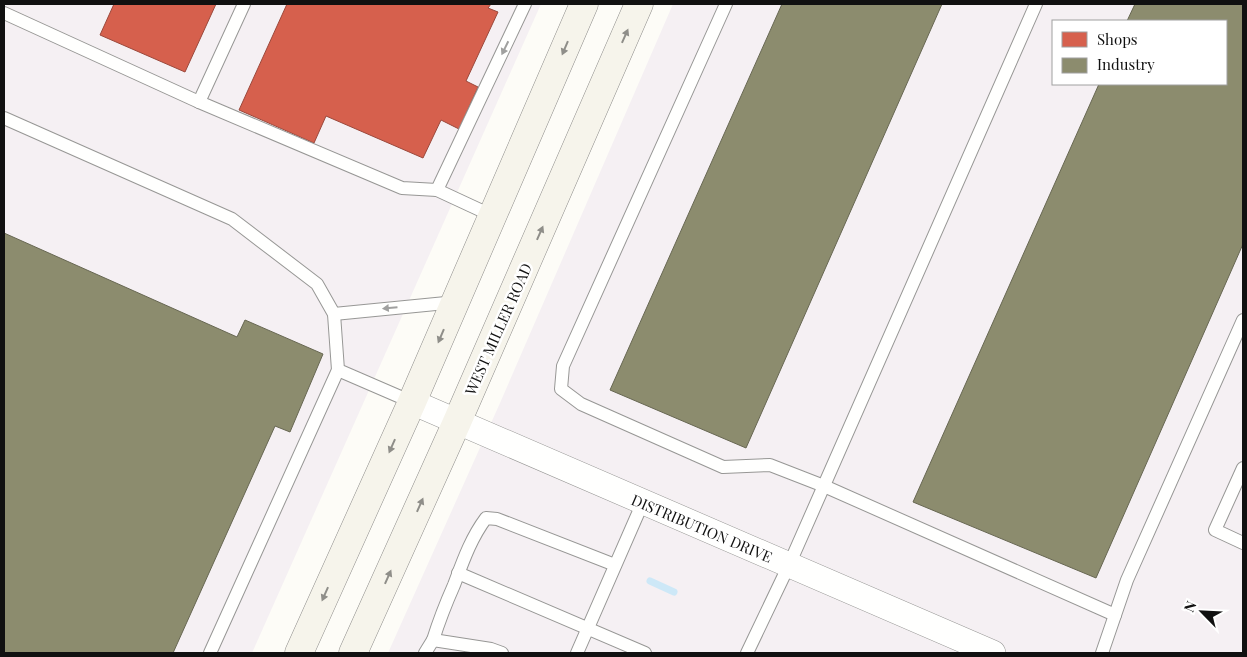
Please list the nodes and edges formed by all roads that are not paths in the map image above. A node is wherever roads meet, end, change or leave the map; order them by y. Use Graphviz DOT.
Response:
graph roads {
  1 [pos="244,4"];
  2 [pos="525,4"];
  3 [pos="584,4"];
  4 [pos="639,4"];
  5 [pos="726,4"];
  6 [pos="1036,4"];
  7 [pos="4,13"];
  8 [pos="199,102"];
  9 [pos="4,118"];
  10 [pos="437,190"];
  11 [pos="493,216"];
  12 [pos="456,302"];
  13 [pos="334,314"];
  14 [pos="1243,320"];
  15 [pos="338,370"];
  16 [pos="412,402"];
  17 [pos="457,422"];
  18 [pos="1243,468"];
  19 [pos="824,486"];
  20 [pos="643,502"];
  21 [pos="1243,543"];
  22 [pos="615,565"];
  23 [pos="790,565"];
  24 [pos="458,573"];
  25 [pos="1115,615"];
  26 [pos="588,628"];
  27 [pos="433,640"];
  28 [pos="210,653"];
  29 [pos="299,653"];
  30 [pos="353,653"];
  31 [pos="425,653"];
  32 [pos="502,653"];
  33 [pos="577,653"];
  34 [pos="645,653"];
  35 [pos="747,653"];
  36 [pos="993,653"];
  37 [pos="1102,653"];
  1 -- 8 [label="lane"];
  2 -- 10 [label="lane, one-way"];
  3 -- 11 [label="main road, one-way"];
  17 -- 4 [label="main road, WEST MILLER ROAD, one-way"];
  5 -- 19 [label="lane"];
  6 -- 19 [label="lane"];
  7 -- 8 [label="lane"];
  8 -- 10 [label="lane"];
  9 -- 13 [label="lane"];
  10 -- 11 [label="lane"];
  11 -- 12 [label="main road"];
  12 -- 13 [label="lane, one-way"];
  12 -- 16 [label="main road, one-way"];
  13 -- 15 [label="lane"];
  14 -- 25 [label="lane"];
  15 -- 16 [label="lane"];
  15 -- 28 [label="lane"];
  16 -- 17 [label="street, DISTRIBUTION DRIVE"];
  16 -- 29 [label="main road, one-way"];
  17 -- 20 [label="street, DISTRIBUTION DRIVE"];
  30 -- 17 [label="main road, WEST MILLER ROAD, one-way"];
  18 -- 21 [label="lane"];
  19 -- 23 [label="lane"];
  19 -- 25 [label="lane"];
  20 -- 22 [label="lane"];
  20 -- 23 [label="street, DISTRIBUTION DRIVE"];
  22 -- 24 [label="lane"];
  22 -- 26 [label="lane"];
  23 -- 35 [label="lane"];
  23 -- 36 [label="street, DISTRIBUTION DRIVE"];
  24 -- 26 [label="lane"];
  24 -- 27 [label="lane"];
  25 -- 37 [label="lane"];
  26 -- 33 [label="lane"];
  26 -- 34 [label="lane"];
  27 -- 31 [label="lane"];
  27 -- 32 [label="lane"];
}
